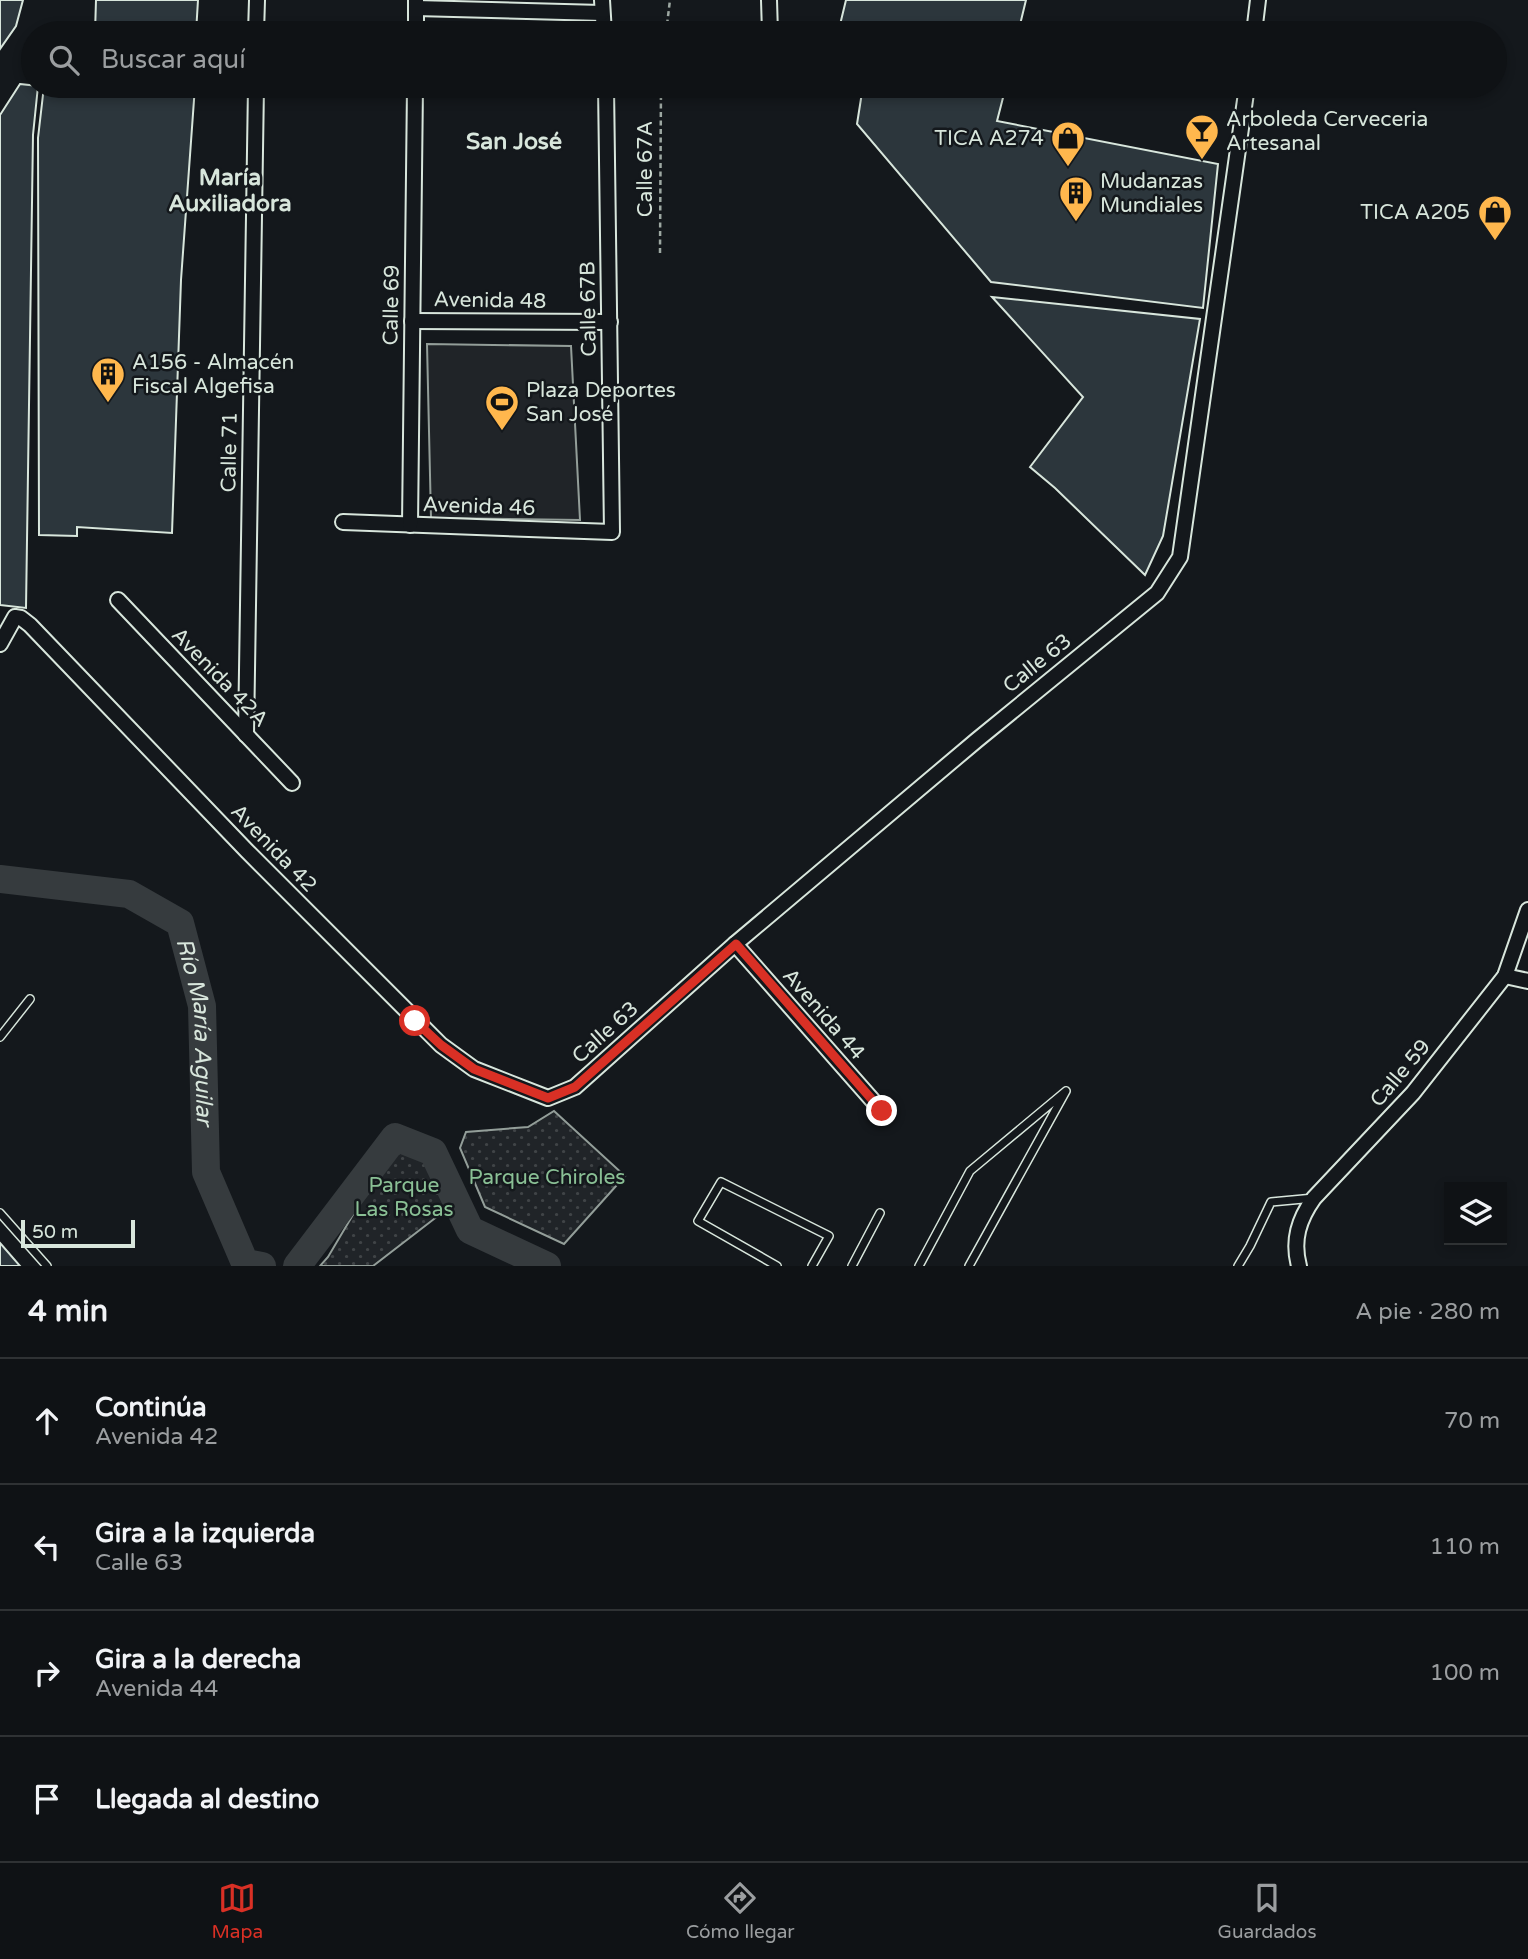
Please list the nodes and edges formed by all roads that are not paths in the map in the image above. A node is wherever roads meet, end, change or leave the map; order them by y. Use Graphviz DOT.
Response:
graph roads {
  1 [pos="257,0"];
  2 [pos="769,0"];
  3 [pos="1258,0"];
  4 [pos="416,4"];
  5 [pos="602,6"];
  6 [pos="256,21"];
  7 [pos="769,21"];
  8 [pos="1255,21"];
  9 [pos="256,98"];
  10 [pos="415,98"];
  11 [pos="606,98"];
  12 [pos="1245,98"];
  13 [pos="412,321"];
  14 [pos="610,322"];
  15 [pos="343,522"];
  16 [pos="410,525"];
  17 [pos="612,532"];
  18 [pos="118,600"];
  19 [pos="0,644"];
  20 [pos="246,735"];
  21 [pos="292,783"];
  22 [pos="1528,910"];
  23 [pos="736,944"];
  24 [pos="1505,976"];
  25 [pos="1528,981"];
  26 [pos="30,999"];
  27 [pos="0,1037"];
  28 [pos="548,1098"];
  29 [pos="882,1111"];
  30 [pos="1314,1198"];
  31 [pos="0,1213"];
  32 [pos="880,1213"];
  33 [pos="1297,1259"];
  34 [pos="47,1266"];
  35 [pos="777,1266"];
  36 [pos="812,1266"];
  37 [pos="852,1266"];
  38 [pos="919,1266"];
  39 [pos="969,1266"];
  40 [pos="1238,1266"];
  1 -- 6 [label="street"];
  2 -- 7 [label="street"];
  3 -- 8 [label="street"];
  4 -- 5 [label="street"];
  9 -- 20 [label="street, Calle 71"];
  10 -- 13 [label="street, Calle 69"];
  11 -- 14 [label="street, Calle 67B"];
  12 -- 23 [label="street, Calle 63"];
  13 -- 14 [label="street, Avenida 48"];
  13 -- 16 [label="street, Calle 69"];
  14 -- 17 [label="street, Calle 67B"];
  15 -- 16 [label="street, Avenida 46"];
  16 -- 17 [label="street, Avenida 46"];
  18 -- 20 [label="street, Avenida 42A"];
  19 -- 28 [label="street, Avenida 42"];
  20 -- 21 [label="street, Avenida 42A"];
  22 -- 24 [label="street, Calle 59"];
  23 -- 28 [label="street, Calle 63"];
  23 -- 29 [label="street, Avenida 44"];
  24 -- 25 [label="street"];
  24 -- 30 [label="street, Calle 59"];
  26 -- 27 [label="lane"];
  30 -- 33 [label="street, Calle 59"];
  30 -- 40 [label="lane"];
  31 -- 34 [label="lane"];
  32 -- 37 [label="lane"];
  35 -- 36 [label="lane"];
  38 -- 39 [label="lane"];
}
